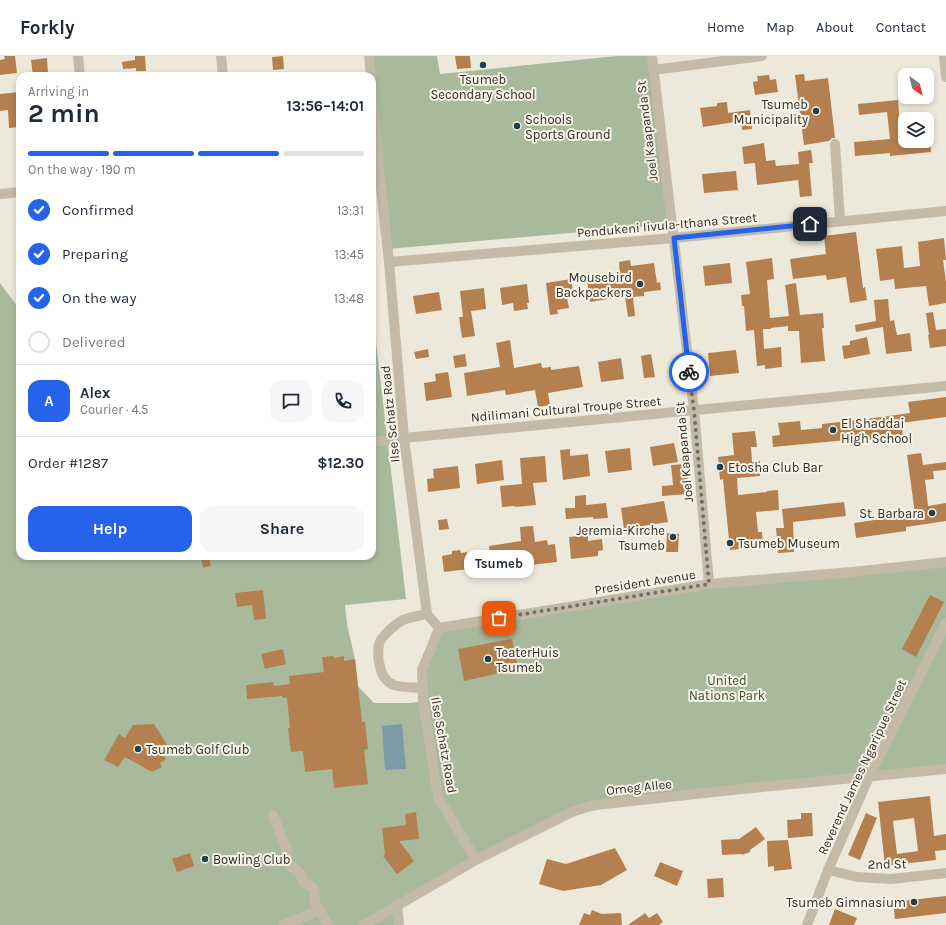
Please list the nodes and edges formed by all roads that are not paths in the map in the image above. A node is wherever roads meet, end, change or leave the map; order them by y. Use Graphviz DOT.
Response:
graph roads {
  1 [pos="78,56"];
  2 [pos="221,56"];
  3 [pos="369,56"];
  4 [pos="652,56"];
  5 [pos="762,56"];
  6 [pos="944,56"];
  7 [pos="653,70"];
  8 [pos="80,72"];
  9 [pos="223,72"];
  10 [pos="370,72"];
  11 [pos="946,77"];
  12 [pos="834,144"];
  13 [pos="376,167"];
  14 [pos="16,192"];
  15 [pos="0,194"];
  16 [pos="946,211"];
  17 [pos="840,221"];
  18 [pos="674,238"];
  19 [pos="389,262"];
  20 [pos="946,386"];
  21 [pos="694,410"];
  22 [pos="404,438"];
  23 [pos="376,442"];
  24 [pos="946,562"];
  25 [pos="709,584"];
  26 [pos="427,614"];
  27 [pos="946,623"];
  28 [pos="439,628"];
  29 [pos="422,688"];
  30 [pos="946,769"];
  31 [pos="869,777"];
  32 [pos="273,816"];
  33 [pos="476,860"];
  34 [pos="828,870"];
  35 [pos="946,873"];
  36 [pos="397,906"];
  37 [pos="320,911"];
  38 [pos="283,925"];
  39 [pos="328,925"];
  40 [pos="364,925"];
  41 [pos="399,925"];
  42 [pos="807,925"];
  1 -- 8 [label="street"];
  2 -- 9 [label="street"];
  3 -- 10 [label="street"];
  4 -- 7 [label="street, Joel Kaapanda St"];
  5 -- 7 [label="street"];
  6 -- 11 [label="street"];
  7 -- 18 [label="street, Joel Kaapanda St"];
  12 -- 17 [label="street"];
  13 -- 19 [label="street, Ilse Schatz Road"];
  14 -- 15 [label="street"];
  16 -- 17 [label="street, Pendukeni Iivula-Ithana Street"];
  17 -- 18 [label="street, Pendukeni Iivula-Ithana Street"];
  18 -- 19 [label="street, Pendukeni Iivula-Ithana Street"];
  18 -- 21 [label="street, Joel Kaapanda St"];
  19 -- 22 [label="street, Ilse Schatz Road"];
  20 -- 21 [label="street, Ndilimani Cultural Troupe Street"];
  21 -- 22 [label="street, Ndilimani Cultural Troupe Street"];
  21 -- 25 [label="street, Joel Kaapanda St"];
  22 -- 23 [label="street, Ndilimani Cultural Troupe Street"];
  22 -- 26 [label="street, Ilse Schatz Road"];
  24 -- 25 [label="street, President Avenue"];
  25 -- 28 [label="street, President Avenue"];
  26 -- 28 [label="street"];
  26 -- 29 [label="street"];
  27 -- 31 [label="street, Reverend James Ngaripue Street"];
  28 -- 29 [label="street, Ilse Schatz Road"];
  29 -- 33 [label="street, Ilse Schatz Road"];
  30 -- 31 [label="street, Omeg Allee"];
  31 -- 33 [label="street, Omeg Allee"];
  31 -- 34 [label="street, Reverend James Ngaripue Street"];
  32 -- 37 [label="street"];
  33 -- 36 [label="street, Omeg Allee"];
  34 -- 35 [label="street, 2nd St"];
  34 -- 42 [label="street, Reverend James Ngaripue Street"];
  36 -- 40 [label="street, Omeg Allee"];
  36 -- 41 [label="street"];
  37 -- 38 [label="street"];
  37 -- 39 [label="street"];
}
